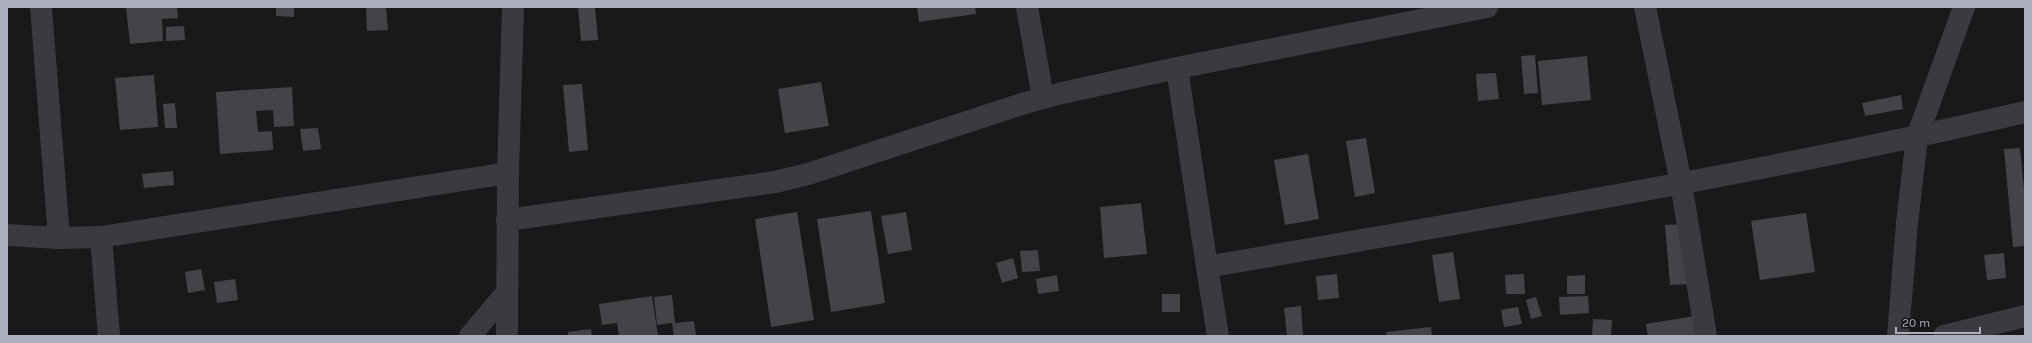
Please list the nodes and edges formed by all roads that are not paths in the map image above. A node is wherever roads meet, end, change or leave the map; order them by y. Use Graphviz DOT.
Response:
graph roads {
  1 [pos="41,7"];
  2 [pos="513,7"];
  3 [pos="1027,7"];
  4 [pos="1487,7"];
  5 [pos="1645,7"];
  6 [pos="1964,7"];
  7 [pos="1177,68"];
  8 [pos="1043,98"];
  9 [pos="2025,112"];
  10 [pos="1917,137"];
  11 [pos="508,173"];
  12 [pos="1680,183"];
  13 [pos="507,220"];
  14 [pos="7,235"];
  15 [pos="101,237"];
  16 [pos="59,238"];
  17 [pos="1207,267"];
  18 [pos="508,292"];
  19 [pos="2025,316"];
  20 [pos="109,336"];
  21 [pos="470,336"];
  22 [pos="507,336"];
  23 [pos="1218,336"];
  24 [pos="1706,336"];
  25 [pos="1898,336"];
  26 [pos="1944,336"];
  1 -- 16 [label="street"];
  2 -- 11 [label="street"];
  3 -- 8 [label="street"];
  4 -- 7 [label="street"];
  5 -- 12 [label="street"];
  6 -- 10 [label="street"];
  7 -- 8 [label="street"];
  7 -- 17 [label="street"];
  8 -- 13 [label="street"];
  9 -- 10 [label="street"];
  10 -- 12 [label="street"];
  10 -- 25 [label="street"];
  11 -- 13 [label="street"];
  11 -- 15 [label="street"];
  12 -- 17 [label="street"];
  12 -- 24 [label="street"];
  13 -- 18 [label="street"];
  14 -- 16 [label="street"];
  15 -- 16 [label="street"];
  15 -- 20 [label="street"];
  17 -- 23 [label="street"];
  18 -- 21 [label="street"];
  18 -- 22 [label="street"];
  19 -- 26 [label="street"];
}
